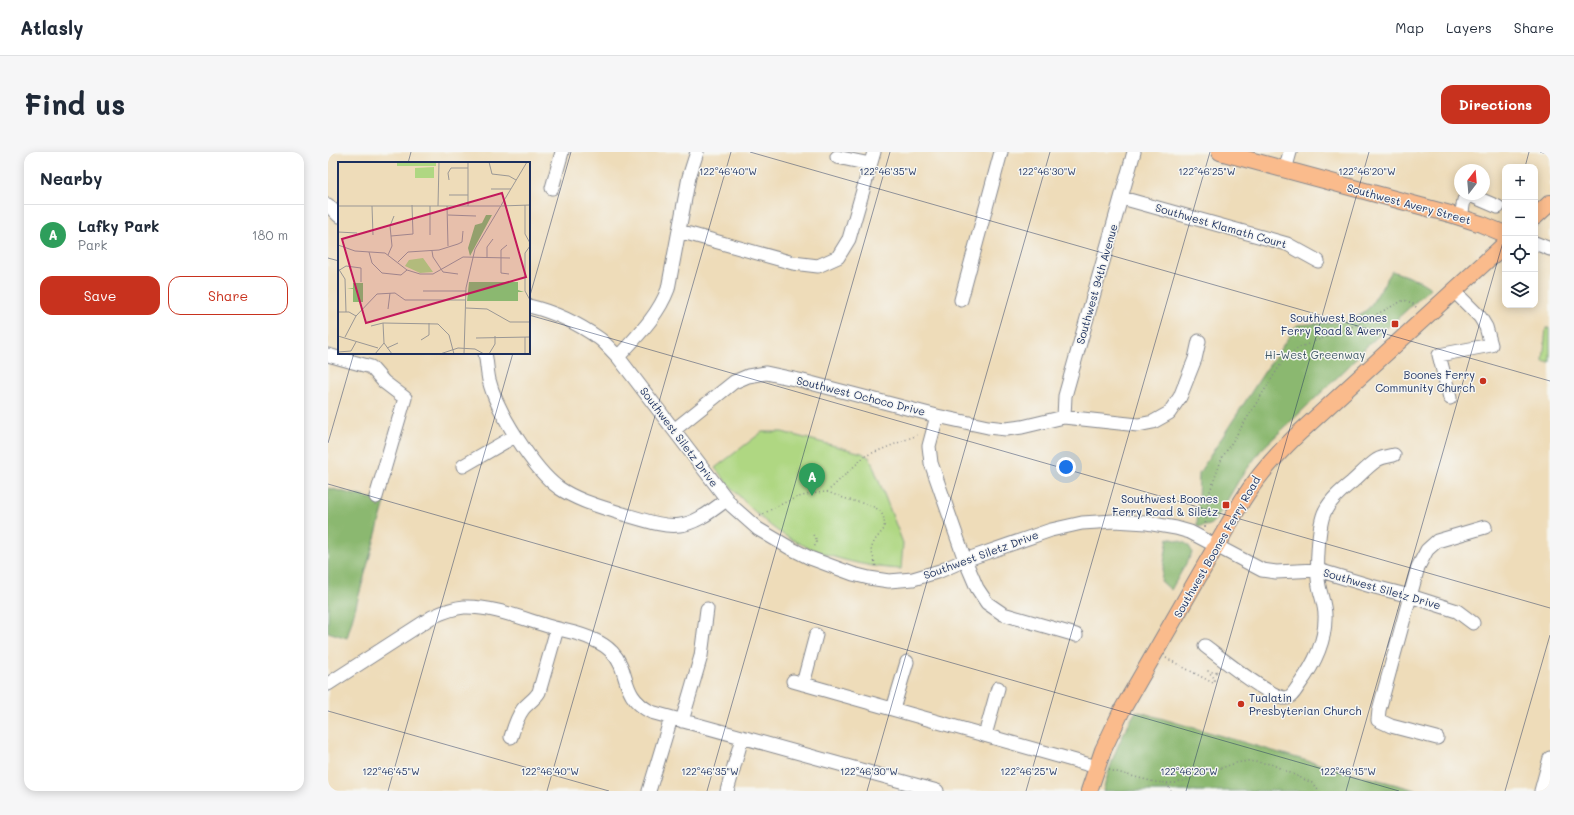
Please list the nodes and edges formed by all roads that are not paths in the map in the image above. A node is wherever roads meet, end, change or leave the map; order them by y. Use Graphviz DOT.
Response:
graph roads {
  1 [pos="562,152"];
  2 [pos="696,152"];
  3 [pos="1001,152"];
  4 [pos="1134,152"];
  5 [pos="1220,152"];
  6 [pos="1290,152"];
  7 [pos="837,157"];
  8 [pos="872,158"];
  9 [pos="1285,170"];
  10 [pos="552,188"];
  11 [pos="1122,198"];
  12 [pos="1550,203"];
  13 [pos="328,205"];
  14 [pos="1498,207"];
  15 [pos="1538,214"];
  16 [pos="338,215"];
  17 [pos="1460,217"];
  18 [pos="679,231"];
  19 [pos="1502,233"];
  20 [pos="1538,244"];
  21 [pos="1502,247"];
  22 [pos="1550,249"];
  23 [pos="1318,261"];
  24 [pos="1454,291"];
  25 [pos="960,300"];
  26 [pos="530,306"];
  27 [pos="1199,341"];
  28 [pos="485,354"];
  29 [pos="328,355"];
  30 [pos="618,357"];
  31 [pos="1450,398"];
  32 [pos="937,416"];
  33 [pos="1064,417"];
  34 [pos="674,430"];
  35 [pos="515,436"];
  36 [pos="1394,455"];
  37 [pos="463,466"];
  38 [pos="376,497"];
  39 [pos="726,500"];
  40 [pos="1485,527"];
  41 [pos="1210,542"];
  42 [pos="965,560"];
  43 [pos="1318,570"];
  44 [pos="1410,596"];
  45 [pos="707,610"];
  46 [pos="1473,622"];
  47 [pos="557,629"];
  48 [pos="816,635"];
  49 [pos="1076,635"];
  50 [pos="1205,646"];
  51 [pos="907,662"];
  52 [pos="328,684"];
  53 [pos="998,688"];
  54 [pos="893,710"];
  55 [pos="677,719"];
  56 [pos="985,735"];
  57 [pos="511,737"];
  58 [pos="742,738"];
  59 [pos="1437,738"];
  60 [pos="1550,758"];
  61 [pos="1097,767"];
  62 [pos="650,791"];
  63 [pos="727,791"];
  64 [pos="937,791"];
  65 [pos="1089,791"];
  66 [pos="1541,791"];
  1 -- 10 [label="street"];
  2 -- 18 [label="street"];
  3 -- 25 [label="street"];
  4 -- 11 [label="street, Southwest 94th Avenue"];
  5 -- 9 [label="main road, Southwest Avery Street"];
  6 -- 9 [label="street"];
  7 -- 8 [label="street"];
  8 -- 18 [label="street"];
  9 -- 17 [label="main road, Southwest Avery Street"];
  11 -- 23 [label="street, Southwest Klamath Court"];
  11 -- 33 [label="street, Southwest 94th Avenue"];
  12 -- 15 [label="main road"];
  13 -- 16 [label="street"];
  14 -- 17 [label="street"];
  17 -- 19 [label="main road, Southwest Avery Street"];
  18 -- 30 [label="street"];
  20 -- 22 [label="street"];
  21 -- 24 [label="main road, Southwest Boones Ferry Road"];
  24 -- 31 [label="street"];
  24 -- 41 [label="main road, Southwest Boones Ferry Road"];
  26 -- 30 [label="street, Southwest Siletz Drive"];
  27 -- 33 [label="street, Southwest Ochoco Drive"];
  28 -- 35 [label="street"];
  29 -- 38 [label="street"];
  30 -- 34 [label="street, Southwest Siletz Drive"];
  32 -- 33 [label="street, Southwest Ochoco Drive"];
  32 -- 34 [label="street, Southwest Ochoco Drive"];
  32 -- 42 [label="street"];
  34 -- 39 [label="street, Southwest Siletz Drive"];
  35 -- 37 [label="street"];
  35 -- 39 [label="street"];
  36 -- 43 [label="street"];
  39 -- 42 [label="street, Southwest Siletz Drive"];
  40 -- 44 [label="street"];
  41 -- 42 [label="street, Southwest Siletz Drive"];
  41 -- 43 [label="street, Southwest Siletz Drive"];
  41 -- 61 [label="main road, Southwest Boones Ferry Road"];
  42 -- 49 [label="street"];
  43 -- 44 [label="street, Southwest Siletz Drive"];
  43 -- 50 [label="street"];
  44 -- 46 [label="street, Southwest Siletz Drive"];
  44 -- 59 [label="street"];
  45 -- 55 [label="street"];
  47 -- 52 [label="street"];
  47 -- 55 [label="street"];
  47 -- 57 [label="street"];
  48 -- 54 [label="street"];
  51 -- 54 [label="street"];
  53 -- 56 [label="street"];
  54 -- 56 [label="street"];
  55 -- 58 [label="street"];
  55 -- 62 [label="street"];
  56 -- 61 [label="street"];
  58 -- 63 [label="street"];
  58 -- 64 [label="street"];
  60 -- 66 [label="street"];
  61 -- 65 [label="main road, Southwest Boones Ferry Road"];
}
